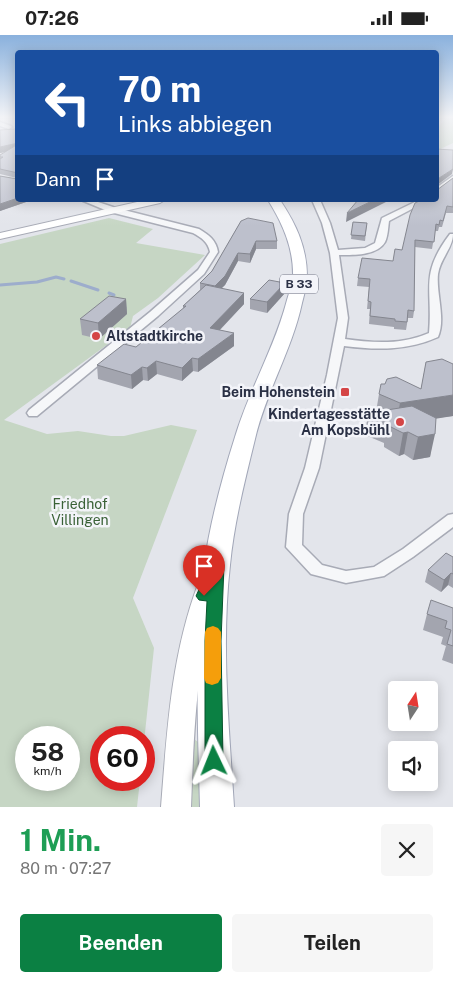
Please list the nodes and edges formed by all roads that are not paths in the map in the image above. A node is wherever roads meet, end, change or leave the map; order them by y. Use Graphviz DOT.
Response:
graph roads {
  1 [pos="453,178"];
  2 [pos="439,190"];
  3 [pos="92,202"];
  4 [pos="145,202"];
  5 [pos="150,202"];
  6 [pos="275,202"];
  7 [pos="317,202"];
  8 [pos="421,202"];
  9 [pos="126,207"];
  10 [pos="114,210"];
  11 [pos="0,236"];
  12 [pos="453,236"];
  13 [pos="334,253"];
  14 [pos="339,343"];
  15 [pos="33,413"];
  16 [pos="453,519"];
  17 [pos="217,565"];
  18 [pos="176,807"];
  19 [pos="216,807"];
  1 -- 2 [label="street"];
  3 -- 10 [label="street"];
  4 -- 9 [label="street"];
  5 -- 9 [label="street"];
  6 -- 17 [label="main road, B 33"];
  7 -- 13 [label="street"];
  8 -- 13 [label="street"];
  9 -- 10 [label="street"];
  10 -- 11 [label="street"];
  10 -- 15 [label="street"];
  12 -- 14 [label="street"];
  13 -- 14 [label="street"];
  14 -- 16 [label="street"];
  17 -- 18 [label="street"];
  17 -- 19 [label="main road, B 33"];
}
